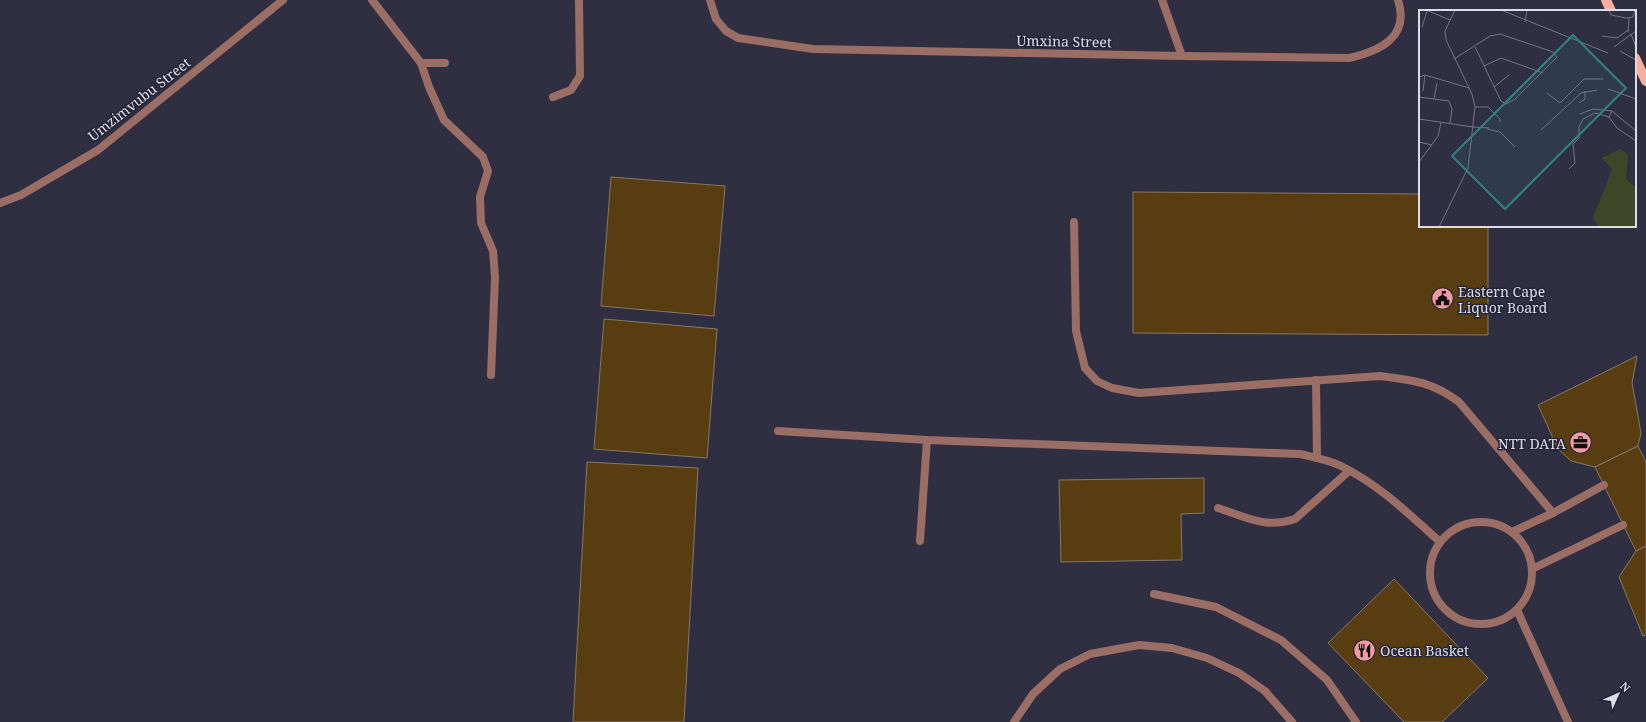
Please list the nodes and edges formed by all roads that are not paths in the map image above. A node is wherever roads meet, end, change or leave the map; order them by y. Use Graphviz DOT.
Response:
graph roads {
  1 [pos="284,0"];
  2 [pos="372,0"];
  3 [pos="579,0"];
  4 [pos="710,0"];
  5 [pos="1162,0"];
  6 [pos="1398,0"];
  7 [pos="1606,0"];
  8 [pos="1611,10"];
  9 [pos="1182,56"];
  10 [pos="1636,60"];
  11 [pos="421,63"];
  12 [pos="445,63"];
  13 [pos="1646,81"];
  14 [pos="553,97"];
  15 [pos="0,203"];
  16 [pos="1074,222"];
  17 [pos="491,375"];
  18 [pos="1316,380"];
  19 [pos="778,431"];
  20 [pos="927,440"];
  21 [pos="1317,458"];
  22 [pos="1349,471"];
  23 [pos="1604,485"];
  24 [pos="1218,508"];
  25 [pos="1553,513"];
  26 [pos="1623,525"];
  27 [pos="1512,532"];
  28 [pos="920,541"];
  29 [pos="1439,541"];
  30 [pos="1532,569"];
  31 [pos="1154,594"];
  32 [pos="1517,610"];
  33 [pos="1014,722"];
  34 [pos="1292,722"];
  35 [pos="1356,722"];
  36 [pos="1568,722"];
  1 -- 15 [label="street, Umzimvubu Street"];
  2 -- 11 [label="street"];
  3 -- 14 [label="street"];
  4 -- 9 [label="street, Umxina Street"];
  5 -- 9 [label="street"];
  6 -- 9 [label="street, Umxina Street"];
  7 -- 8 [label="main road"];
  10 -- 13 [label="main road"];
  11 -- 12 [label="street"];
  11 -- 17 [label="street"];
  16 -- 18 [label="street"];
  18 -- 21 [label="street"];
  18 -- 25 [label="street"];
  19 -- 20 [label="street"];
  20 -- 21 [label="street"];
  20 -- 28 [label="street"];
  21 -- 22 [label="street"];
  22 -- 24 [label="street"];
  22 -- 29 [label="street"];
  23 -- 25 [label="street"];
  25 -- 27 [label="street"];
  26 -- 30 [label="street"];
  27 -- 29 [label="street"];
  27 -- 30 [label="street"];
  29 -- 32 [label="street"];
  30 -- 32 [label="street"];
  31 -- 35 [label="street"];
  32 -- 36 [label="street"];
  33 -- 34 [label="street"];
}
